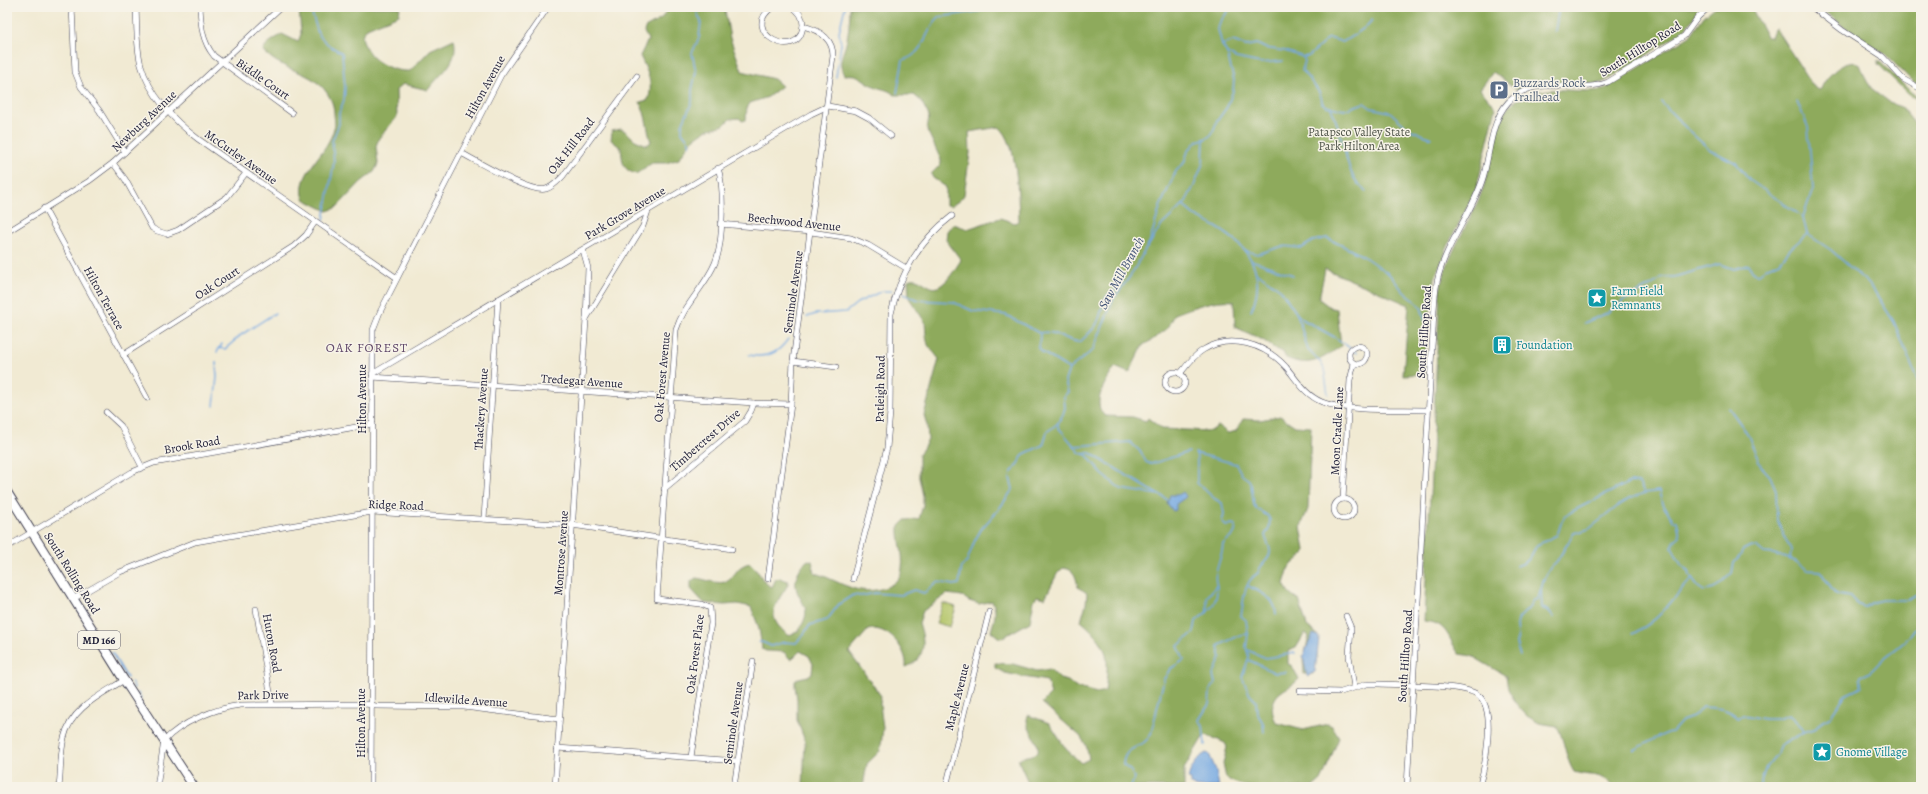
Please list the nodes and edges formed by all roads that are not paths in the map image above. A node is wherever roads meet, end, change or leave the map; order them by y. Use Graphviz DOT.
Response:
graph roads {
  1 [pos="72,7"];
  2 [pos="136,7"];
  3 [pos="200,7"];
  4 [pos="281,7"];
  5 [pos="548,7"];
  6 [pos="773,7"];
  7 [pos="792,7"];
  8 [pos="1709,7"];
  9 [pos="1812,7"];
  10 [pos="276,9"];
  11 [pos="802,26"];
  12 [pos="221,62"];
  13 [pos="636,76"];
  14 [pos="1921,89"];
  15 [pos="828,106"];
  16 [pos="169,111"];
  17 [pos="292,113"];
  18 [pos="891,136"];
  19 [pos="125,152"];
  20 [pos="461,153"];
  21 [pos="113,163"];
  22 [pos="718,168"];
  23 [pos="246,173"];
  24 [pos="44,208"];
  25 [pos="648,211"];
  26 [pos="952,216"];
  27 [pos="315,222"];
  28 [pos="720,224"];
  29 [pos="7,232"];
  30 [pos="811,232"];
  31 [pos="583,250"];
  32 [pos="906,268"];
  33 [pos="397,278"];
  34 [pos="498,299"];
  35 [pos="586,320"];
  36 [pos="123,355"];
  37 [pos="794,361"];
  38 [pos="1354,364"];
  39 [pos="836,367"];
  40 [pos="1180,374"];
  41 [pos="372,376"];
  42 [pos="492,385"];
  43 [pos="581,391"];
  44 [pos="670,397"];
  45 [pos="147,398"];
  46 [pos="754,403"];
  47 [pos="791,404"];
  48 [pos="1348,408"];
  49 [pos="1428,410"];
  50 [pos="106,412"];
  51 [pos="373,424"];
  52 [pos="142,467"];
  53 [pos="664,489"];
  54 [pos="7,492"];
  55 [pos="1344,499"];
  56 [pos="372,512"];
  57 [pos="484,519"];
  58 [pos="572,525"];
  59 [pos="32,532"];
  60 [pos="661,538"];
  61 [pos="7,547"];
  62 [pos="732,549"];
  63 [pos="853,578"];
  64 [pos="768,579"];
  65 [pos="73,599"];
  66 [pos="657,599"];
  67 [pos="256,609"];
  68 [pos="989,612"];
  69 [pos="1346,616"];
  70 [pos="753,661"];
  71 [pos="124,680"];
  72 [pos="1413,686"];
  73 [pos="1354,687"];
  74 [pos="1300,691"];
  75 [pos="272,704"];
  76 [pos="371,705"];
  77 [pos="559,719"];
  78 [pos="164,741"];
  79 [pos="557,748"];
  80 [pos="691,757"];
  81 [pos="738,761"];
  82 [pos="59,787"];
  83 [pos="157,787"];
  84 [pos="194,787"];
  85 [pos="371,787"];
  86 [pos="555,787"];
  87 [pos="734,787"];
  88 [pos="946,787"];
  89 [pos="1407,787"];
  90 [pos="1479,787"];
  1 -- 19 [label="street"];
  2 -- 16 [label="street, McCurley Avenue"];
  3 -- 12 [label="street, Biddle Court"];
  4 -- 10 [label="street, Newburg Avenue"];
  5 -- 20 [label="street, Hilton Avenue"];
  6 -- 11 [label="street"];
  7 -- 11 [label="street"];
  8 -- 49 [label="street, South Hilltop Road"];
  9 -- 14 [label="street"];
  10 -- 12 [label="street, Newburg Avenue"];
  11 -- 15 [label="street, Seminole Avenue"];
  12 -- 16 [label="street, Newburg Avenue"];
  12 -- 17 [label="street, Biddle Court"];
  13 -- 20 [label="street, Oak Hill Road"];
  15 -- 18 [label="street"];
  15 -- 22 [label="street, Park Grove Avenue"];
  15 -- 30 [label="street, Seminole Avenue"];
  16 -- 19 [label="street, Newburg Avenue"];
  16 -- 23 [label="street, McCurley Avenue"];
  19 -- 21 [label="street, Newburg Avenue"];
  20 -- 33 [label="street, Hilton Avenue"];
  21 -- 23 [label="street"];
  21 -- 24 [label="street, Newburg Avenue"];
  22 -- 25 [label="street, Park Grove Avenue"];
  22 -- 28 [label="street, Oak Forest Avenue"];
  23 -- 27 [label="street, McCurley Avenue"];
  24 -- 29 [label="street, Newburg Avenue"];
  24 -- 36 [label="street, Hilton Terrace"];
  25 -- 31 [label="street, Park Grove Avenue"];
  25 -- 35 [label="street, Montrose Avenue"];
  26 -- 32 [label="street, Patleigh Road"];
  27 -- 33 [label="street, McCurley Avenue"];
  27 -- 36 [label="street, Oak Court"];
  28 -- 30 [label="street, Beechwood Avenue"];
  28 -- 44 [label="street, Oak Forest Avenue"];
  30 -- 32 [label="street, Beechwood Avenue"];
  30 -- 37 [label="street, Seminole Avenue"];
  31 -- 34 [label="street, Park Grove Avenue"];
  31 -- 35 [label="street, Montrose Avenue"];
  32 -- 63 [label="street, Patleigh Road"];
  33 -- 41 [label="street, Hilton Avenue"];
  34 -- 41 [label="street, Park Grove Avenue"];
  34 -- 42 [label="street, Thackery Avenue"];
  35 -- 43 [label="street, Montrose Avenue"];
  36 -- 45 [label="street, Hilton Terrace"];
  37 -- 39 [label="street"];
  37 -- 47 [label="street, Seminole Avenue"];
  38 -- 48 [label="street, Moon Cradle Lane"];
  40 -- 48 [label="street"];
  41 -- 42 [label="street, Tredegar Avenue"];
  41 -- 51 [label="street, Hilton Avenue"];
  42 -- 43 [label="street, Tredegar Avenue"];
  42 -- 57 [label="street, Thackery Avenue"];
  43 -- 44 [label="street, Tredegar Avenue"];
  43 -- 58 [label="street, Montrose Avenue"];
  44 -- 46 [label="street, Tredegar Avenue"];
  44 -- 53 [label="street, Oak Forest Avenue"];
  46 -- 47 [label="street, Tredegar Avenue"];
  46 -- 53 [label="street, Timbercrest Drive"];
  47 -- 64 [label="street, Seminole Avenue"];
  48 -- 49 [label="street"];
  48 -- 55 [label="street, Moon Cradle Lane"];
  49 -- 72 [label="street, South Hilltop Road"];
  50 -- 52 [label="street"];
  51 -- 52 [label="street, Brook Road"];
  51 -- 56 [label="street, Hilton Avenue"];
  52 -- 59 [label="street, Brook Road"];
  53 -- 60 [label="street, Oak Forest Avenue"];
  54 -- 59 [label="main road, South Rolling Road / MD 166"];
  56 -- 57 [label="street, Ridge Road"];
  56 -- 65 [label="street, Ridge Road"];
  56 -- 76 [label="street, Hilton Avenue"];
  57 -- 58 [label="street, Ridge Road"];
  58 -- 60 [label="street, Ridge Road"];
  58 -- 77 [label="street, Montrose Avenue"];
  59 -- 61 [label="street, Brook Road"];
  59 -- 65 [label="main road, South Rolling Road / MD 166"];
  60 -- 62 [label="street, Ridge Road"];
  60 -- 66 [label="street, Oak Forest Avenue"];
  65 -- 71 [label="main road, South Rolling Road / MD 166"];
  66 -- 80 [label="street, Oak Forest Place"];
  67 -- 75 [label="street, Huron Road"];
  68 -- 88 [label="street, Maple Avenue"];
  69 -- 73 [label="street"];
  70 -- 81 [label="street, Seminole Avenue"];
  71 -- 78 [label="main road, South Rolling Road / MD 166"];
  71 -- 82 [label="street"];
  72 -- 73 [label="street"];
  72 -- 89 [label="street, South Hilltop Road"];
  72 -- 90 [label="street"];
  73 -- 74 [label="street"];
  75 -- 76 [label="street, Park Drive"];
  75 -- 78 [label="street, Park Drive"];
  76 -- 77 [label="street, Idlewilde Avenue"];
  76 -- 85 [label="street, Hilton Avenue"];
  77 -- 79 [label="street, Montrose Avenue"];
  78 -- 83 [label="street"];
  78 -- 84 [label="main road, South Rolling Road / MD 166"];
  79 -- 80 [label="street"];
  79 -- 86 [label="street, Montrose Avenue"];
  80 -- 81 [label="street"];
  81 -- 87 [label="street, Seminole Avenue"];
}
